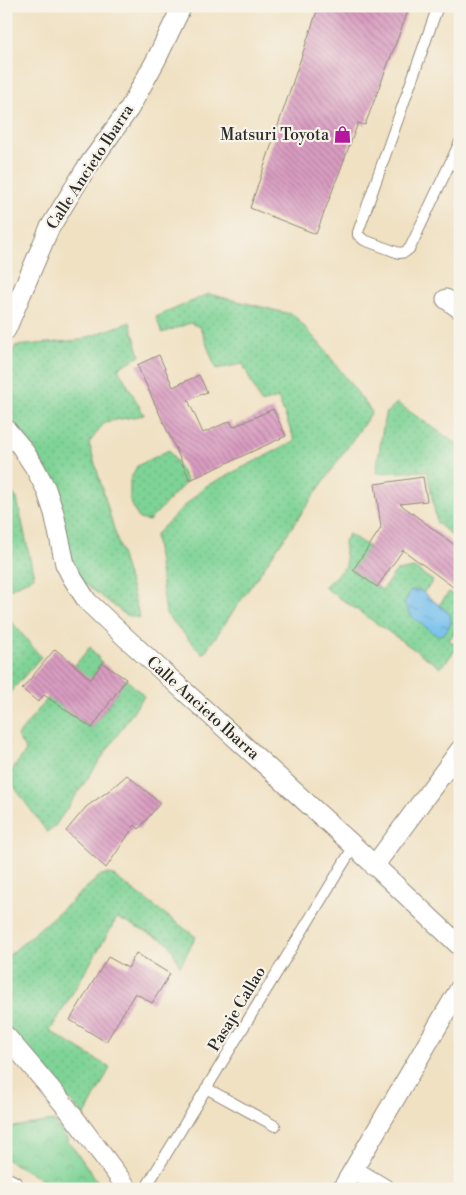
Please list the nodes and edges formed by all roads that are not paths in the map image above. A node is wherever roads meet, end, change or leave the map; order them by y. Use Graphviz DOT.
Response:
graph roads {
  1 [pos="182,6"];
  2 [pos="438,6"];
  3 [pos="460,142"];
  4 [pos="6,330"];
  5 [pos="6,429"];
  6 [pos="460,750"];
  7 [pos="354,846"];
  8 [pos="374,866"];
  9 [pos="460,946"];
  10 [pos="460,988"];
  11 [pos="6,1036"];
  12 [pos="206,1088"];
  13 [pos="275,1126"];
  14 [pos="353,1170"];
  15 [pos="6,1187"];
  16 [pos="10,1189"];
  17 [pos="128,1189"];
  18 [pos="145,1189"];
  19 [pos="342,1189"];
  20 [pos="385,1189"];
  1 -- 4 [label="street, Calle Ancieto Ibarra"];
  2 -- 3 [label="lane"];
  5 -- 7 [label="street, Calle Ancieto Ibarra"];
  6 -- 8 [label="street"];
  7 -- 8 [label="street, Calle Ancieto Ibarra"];
  7 -- 12 [label="lane, Pasaje Callao"];
  8 -- 9 [label="street, Calle Ancieto Ibarra"];
  10 -- 14 [label="street"];
  11 -- 17 [label="street"];
  12 -- 13 [label="lane"];
  12 -- 18 [label="lane, Pasaje Callao"];
  14 -- 19 [label="street"];
  14 -- 20 [label="street"];
  15 -- 16 [label="street"];
}
